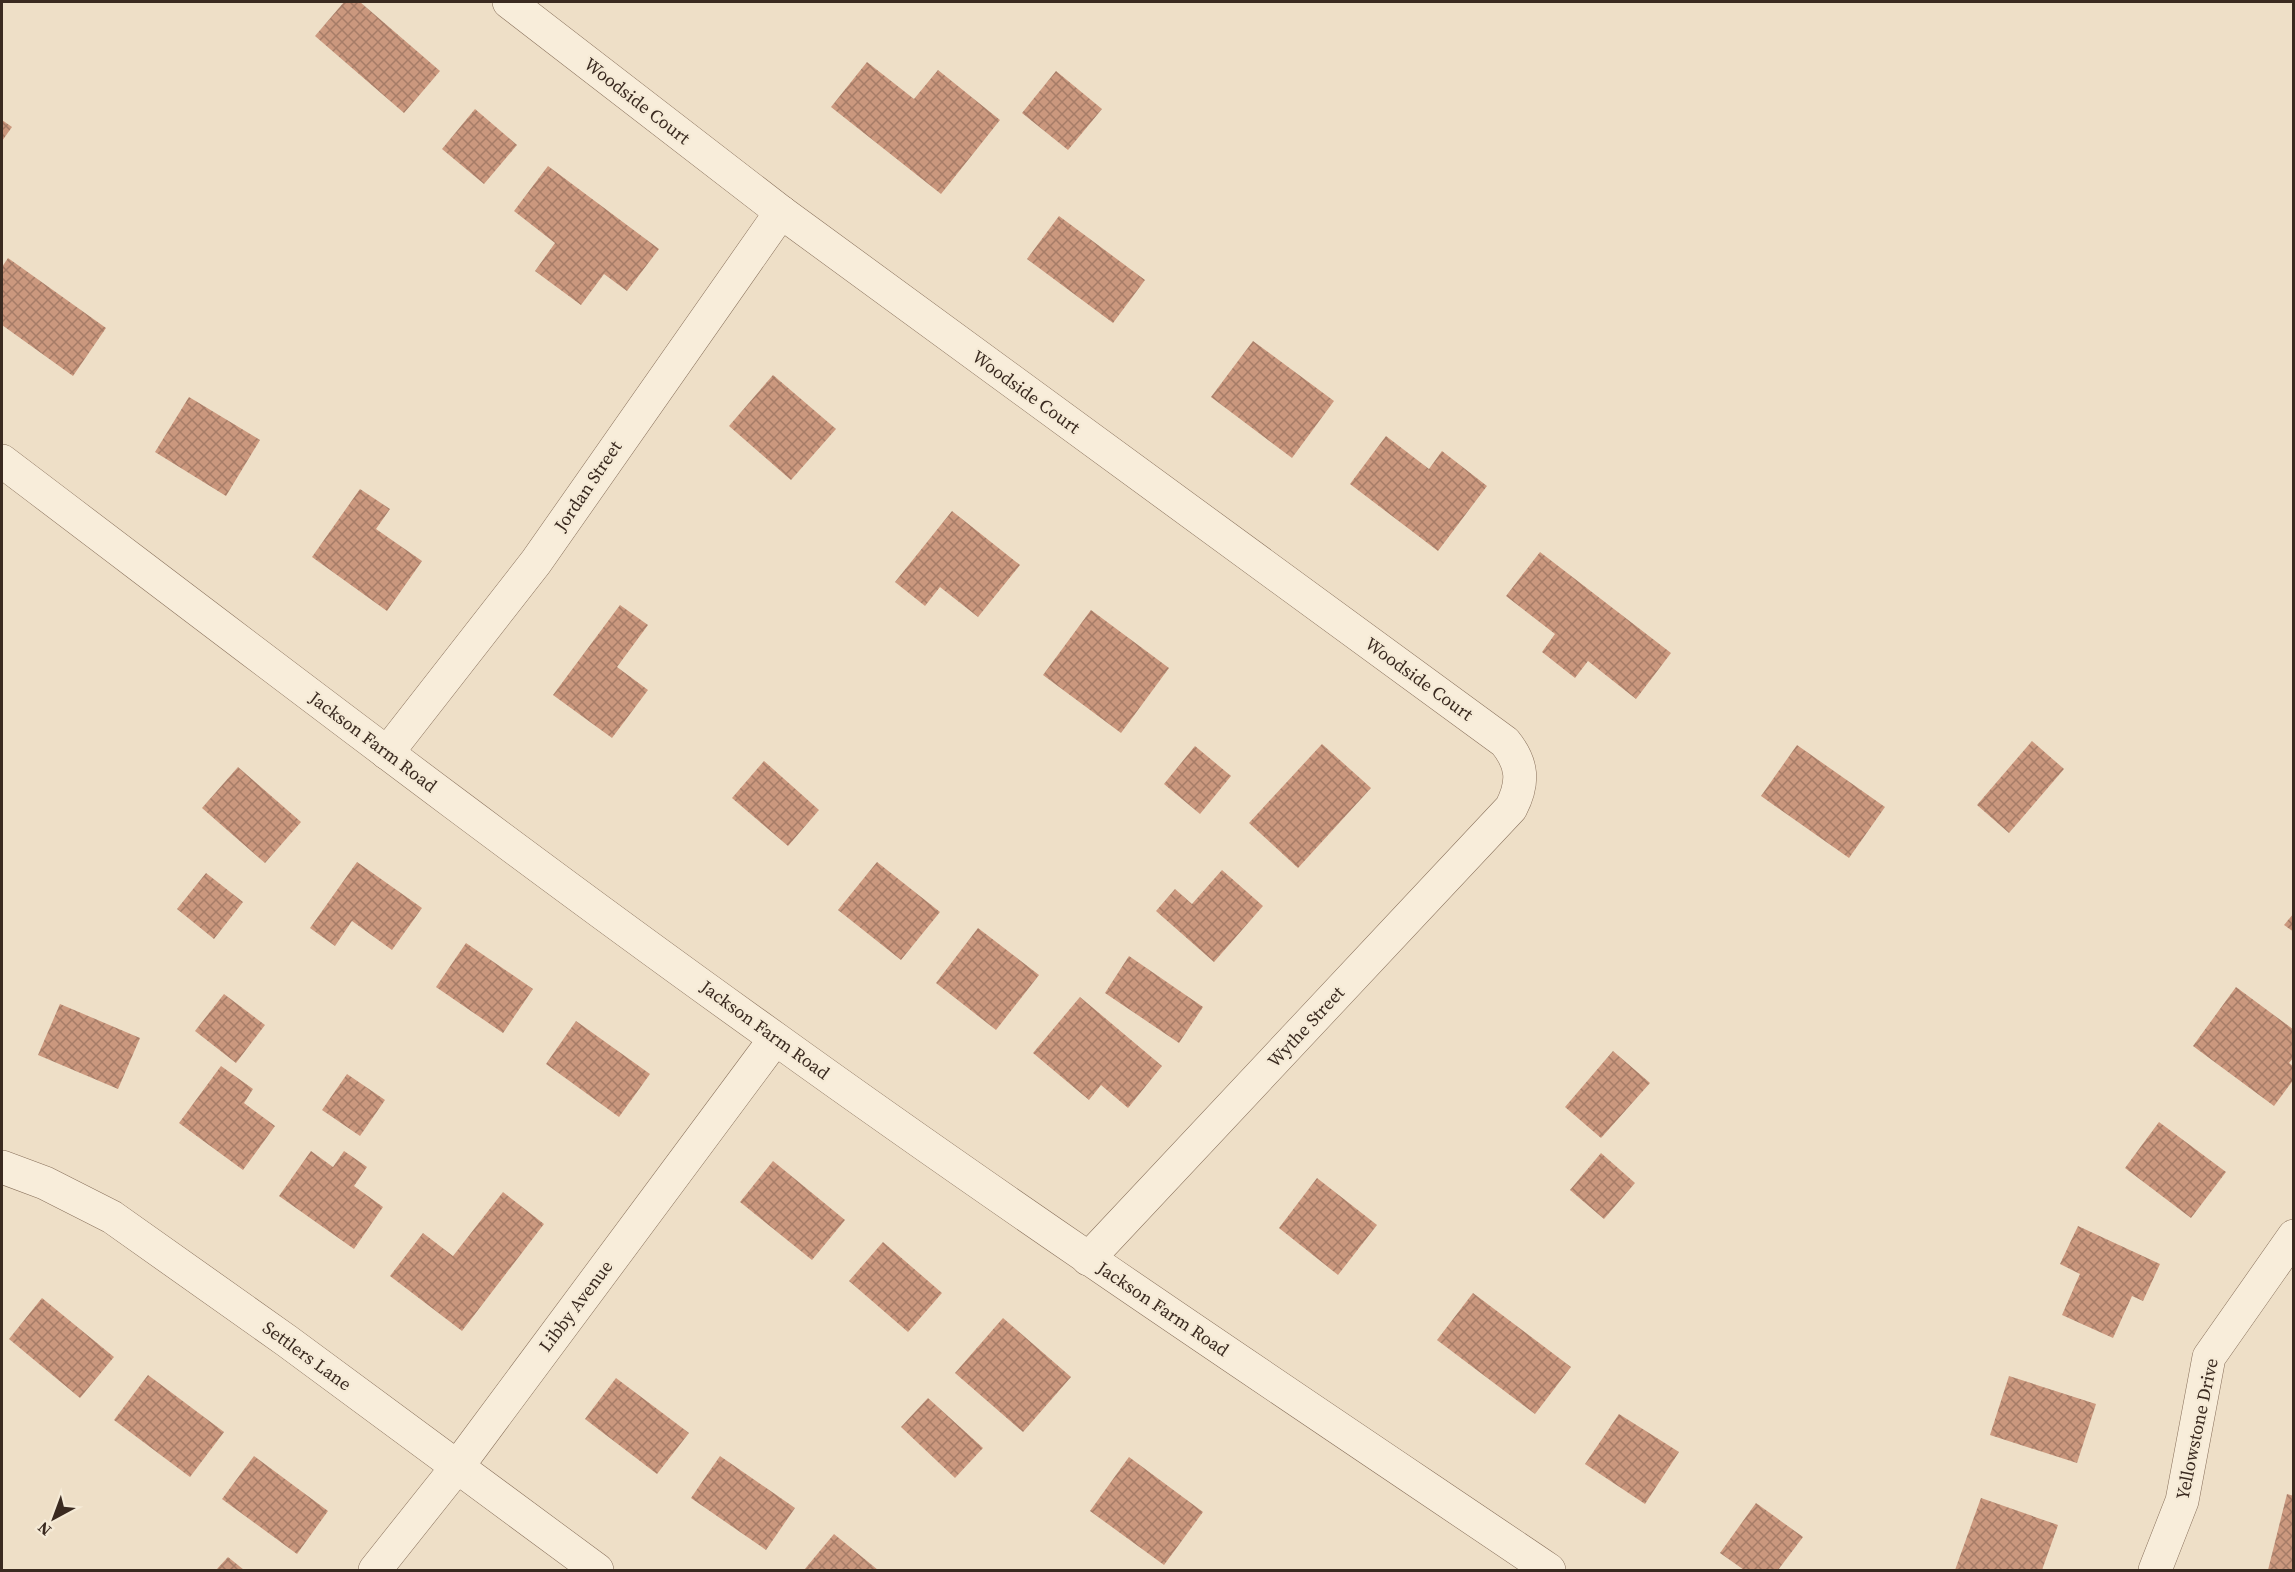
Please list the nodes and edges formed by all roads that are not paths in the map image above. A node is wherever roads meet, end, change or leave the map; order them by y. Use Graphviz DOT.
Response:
graph roads {
  1 [pos="509,2"];
  2 [pos="781,212"];
  3 [pos="2,461"];
  4 [pos="387,753"];
  5 [pos="1519,793"];
  6 [pos="775,1039"];
  7 [pos="2,1167"];
  8 [pos="2294,1236"];
  9 [pos="1088,1259"];
  10 [pos="457,1467"];
  11 [pos="375,1570"];
  12 [pos="597,1570"];
  13 [pos="1549,1570"];
  14 [pos="2154,1570"];
  1 -- 2 [label="street, Woodside Court"];
  2 -- 4 [label="street, Jordan Street"];
  2 -- 5 [label="street, Woodside Court"];
  3 -- 4 [label="street, Jackson Farm Road"];
  4 -- 6 [label="street, Jackson Farm Road"];
  5 -- 9 [label="street, Wythe Street"];
  6 -- 9 [label="street, Jackson Farm Road"];
  6 -- 10 [label="street, Libby Avenue"];
  7 -- 10 [label="street, Settlers Lane"];
  8 -- 14 [label="street, Yellowstone Drive"];
  9 -- 13 [label="street, Jackson Farm Road"];
  10 -- 11 [label="street, Libby Avenue"];
  10 -- 12 [label="street, Settlers Lane"];
}
